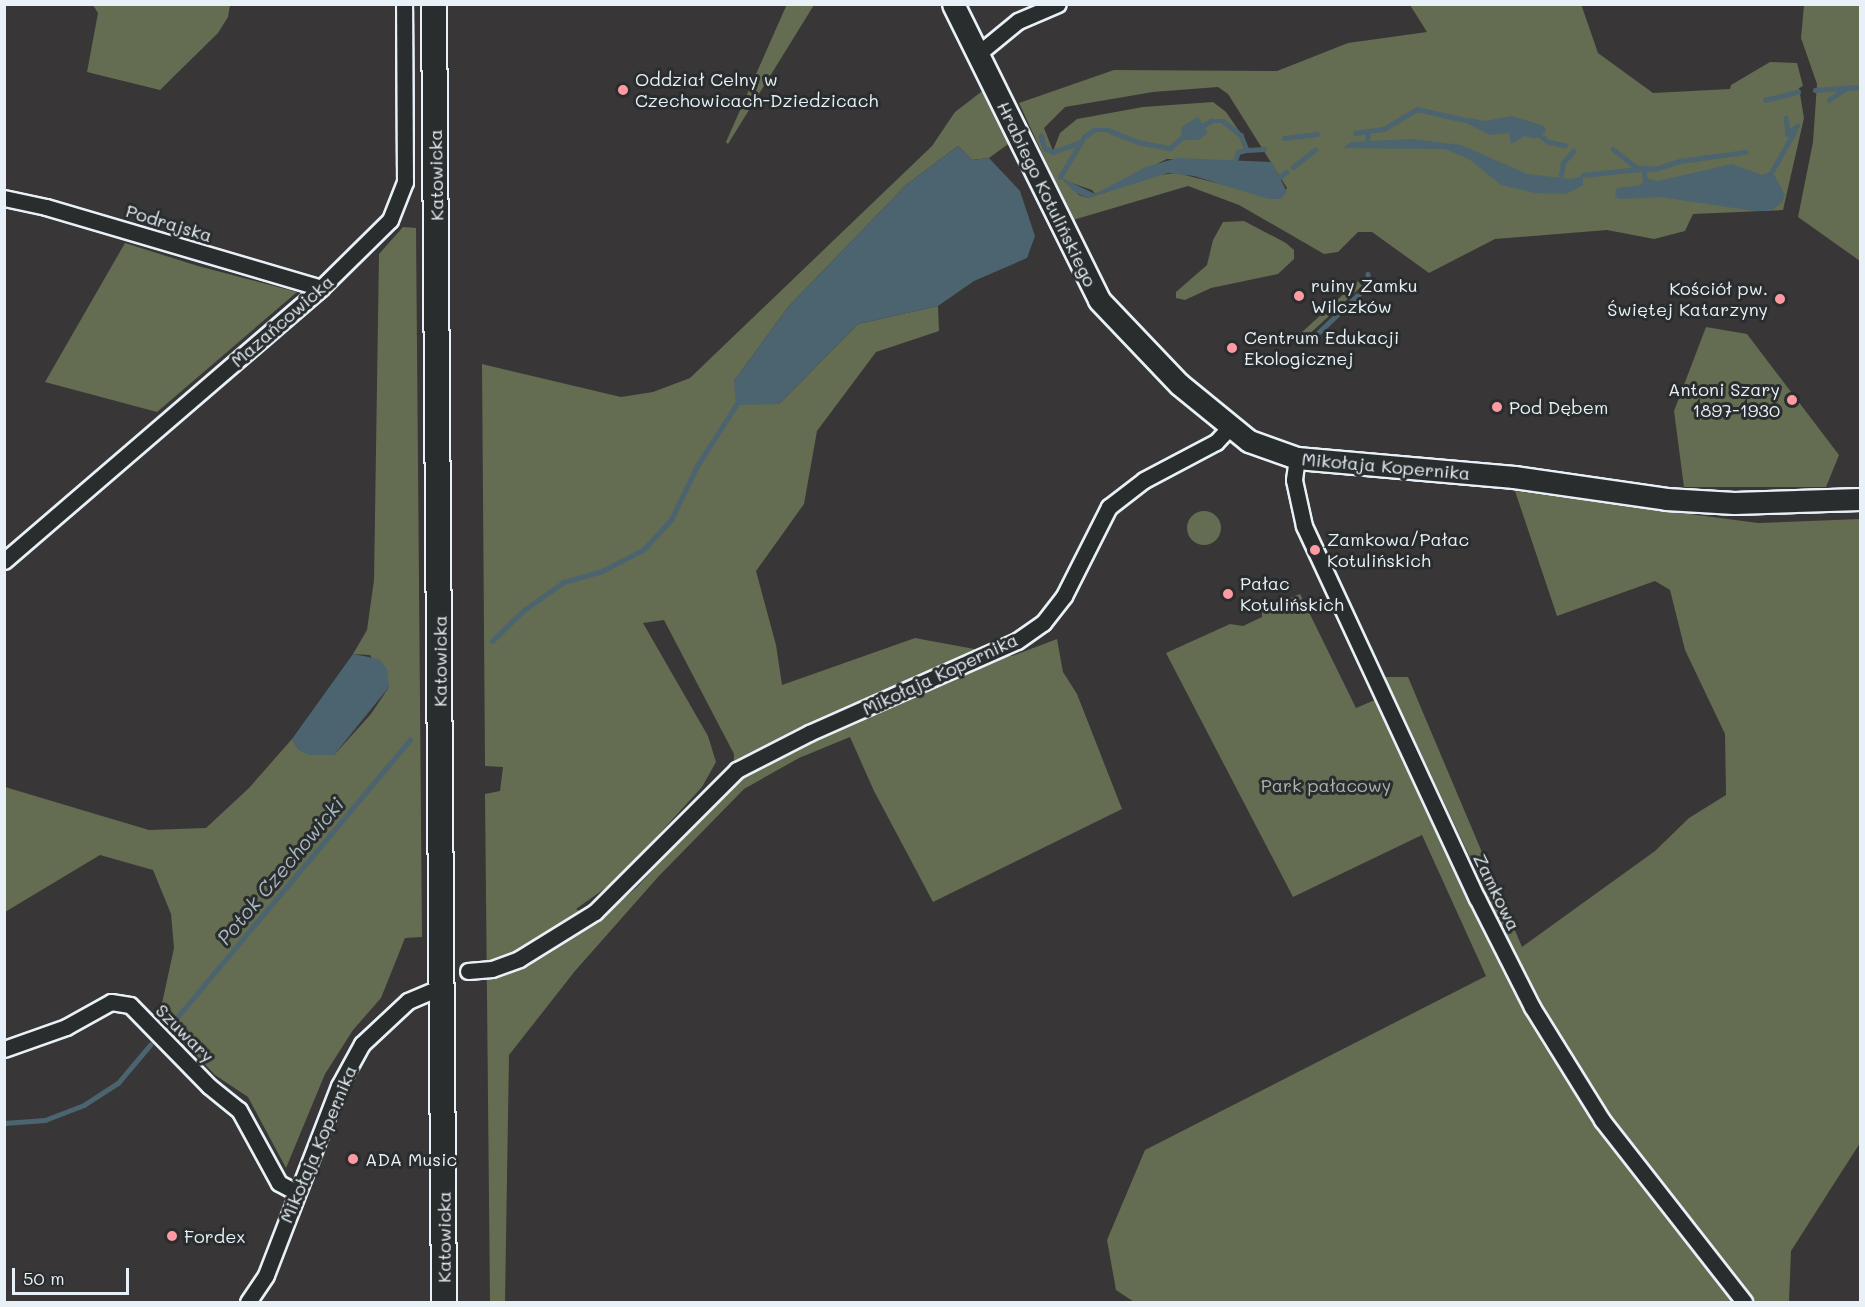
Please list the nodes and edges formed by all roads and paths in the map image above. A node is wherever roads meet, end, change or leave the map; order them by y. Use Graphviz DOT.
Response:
graph roads {
  1 [pos="404,4"];
  2 [pos="953,4"];
  3 [pos="1058,4"];
  4 [pos="437,10"];
  5 [pos="979,53"];
  6 [pos="4,198"];
  7 [pos="321,288"];
  8 [pos="1229,428"];
  9 [pos="1297,458"];
  10 [pos="1860,499"];
  11 [pos="4,561"];
  12 [pos="468,971"];
  13 [pos="443,986"];
  14 [pos="4,1049"];
  15 [pos="296,1192"];
  16 [pos="248,1302"];
  17 [pos="444,1302"];
  18 [pos="1744,1302"];
  1 -- 7 [label="street, Mazańcowicka"];
  2 -- 5 [label="street"];
  3 -- 5 [label="street"];
  4 -- 13 [label="main road, Katowicka"];
  5 -- 8 [label="street, Hrabiego Kotulińskiego"];
  6 -- 7 [label="street, Podrajska"];
  7 -- 11 [label="street, Mazańcowicka"];
  8 -- 9 [label="street, Mikołaja Kopernika"];
  8 -- 12 [label="street, Mikołaja Kopernika"];
  9 -- 10 [label="street, Mikołaja Kopernika"];
  9 -- 18 [label="street, Zamkowa"];
  13 -- 15 [label="street, Mikołaja Kopernika"];
  13 -- 17 [label="main road, Katowicka"];
  14 -- 15 [label="street, Szuwary"];
  15 -- 16 [label="street, Mikołaja Kopernika"];
}
